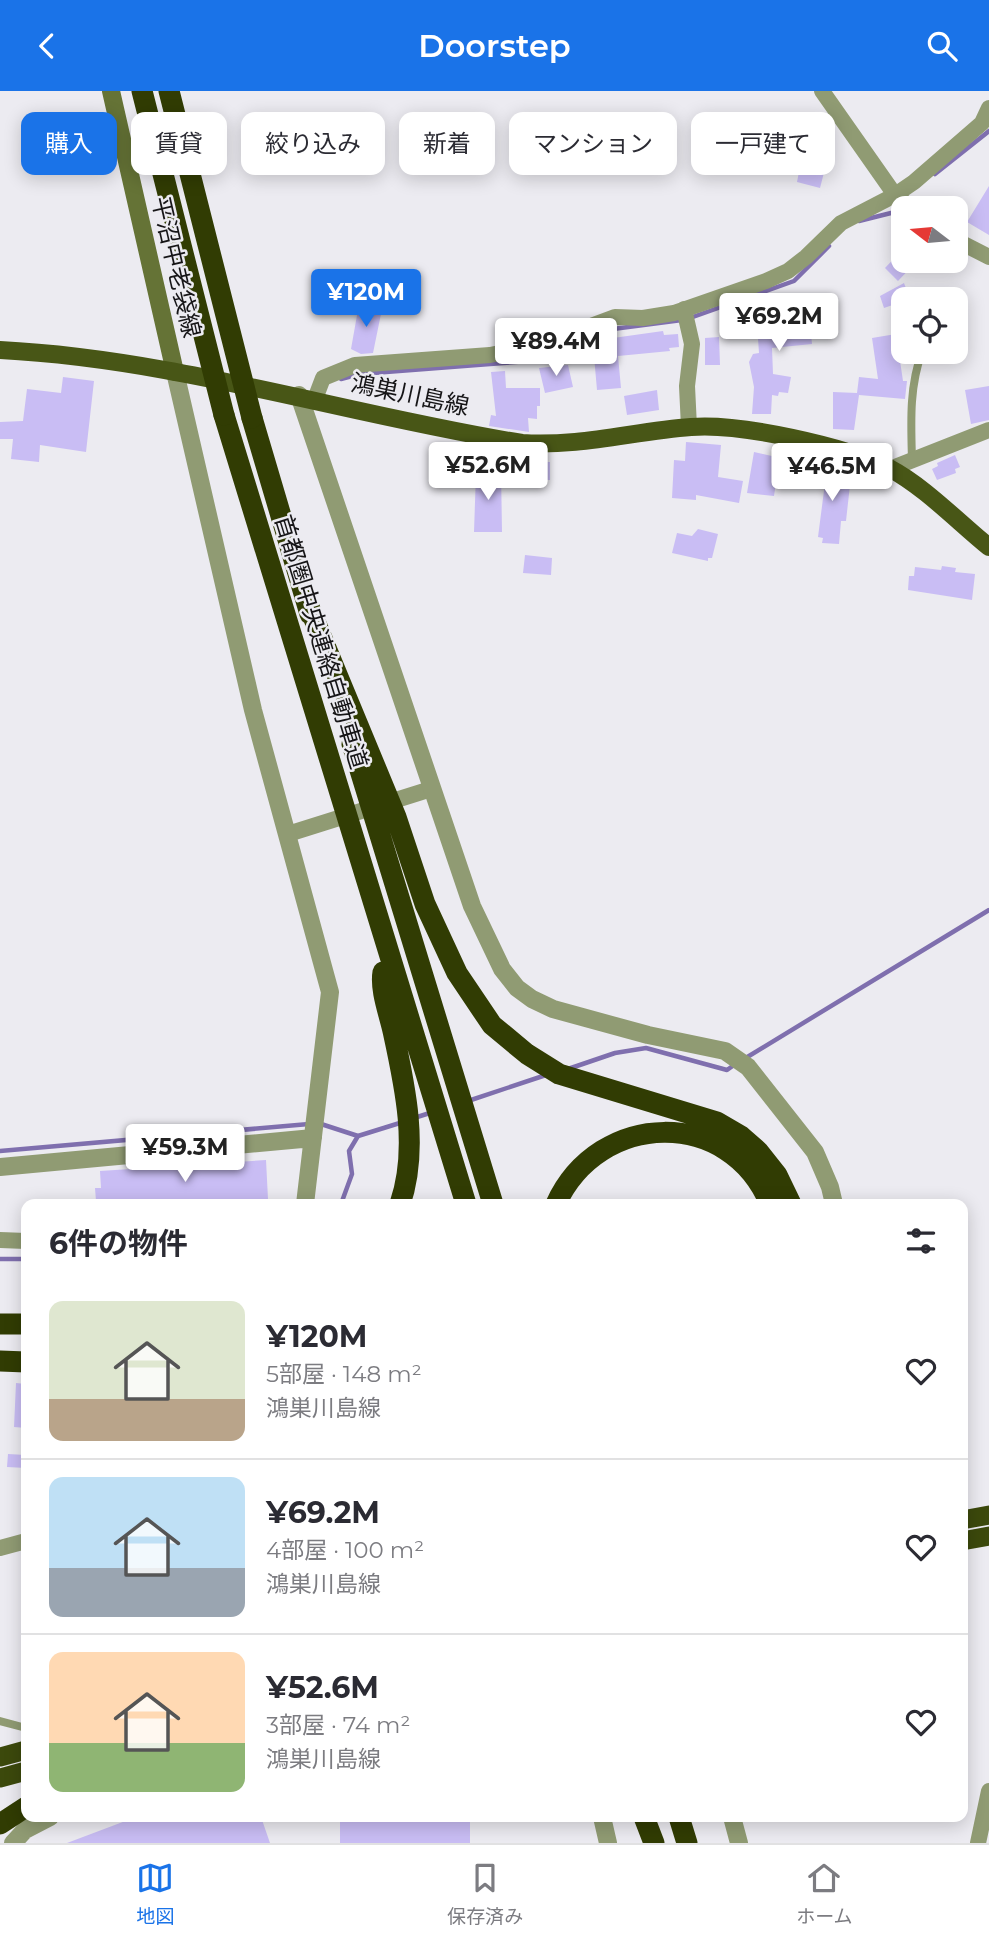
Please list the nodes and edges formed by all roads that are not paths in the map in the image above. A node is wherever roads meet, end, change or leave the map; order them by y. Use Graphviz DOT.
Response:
graph roads {
  1 [pos="111,91"];
  2 [pos="142,91"];
  3 [pos="169,91"];
  4 [pos="822,91"];
  5 [pos="989,108"];
  6 [pos="895,195"];
  7 [pos="968,246"];
  8 [pos="989,257"];
  9 [pos="686,315"];
  10 [pos="0,350"];
  11 [pos="918,364"];
  12 [pos="175,372"];
  13 [pos="307,397"];
  14 [pos="689,427"];
  15 [pos="989,430"];
  16 [pos="912,460"];
  17 [pos="890,469"];
  18 [pos="989,547"];
  19 [pos="431,789"];
  20 [pos="381,805"];
  21 [pos="346,816"];
  22 [pos="288,834"];
  23 [pos="387,951"];
  24 [pos="313,1136"];
  25 [pos="0,1167"];
  26 [pos="306,1199"];
  27 [pos="402,1199"];
  28 [pos="464,1199"];
  29 [pos="491,1199"];
  30 [pos="558,1199"];
  31 [pos="768,1199"];
  32 [pos="789,1199"];
  33 [pos="833,1199"];
  34 [pos="0,1240"];
  35 [pos="21,1241"];
  36 [pos="0,1324"];
  37 [pos="21,1324"];
  38 [pos="0,1361"];
  39 [pos="21,1362"];
  40 [pos="989,1515"];
  41 [pos="968,1519"];
  42 [pos="989,1536"];
  43 [pos="968,1540"];
  44 [pos="21,1542"];
  45 [pos="0,1548"];
  46 [pos="0,1721"];
  47 [pos="21,1727"];
  48 [pos="21,1751"];
  49 [pos="0,1757"];
  50 [pos="21,1772"];
  51 [pos="0,1778"];
  52 [pos="989,1791"];
  53 [pos="21,1810"];
  54 [pos="40,1822"];
  55 [pos="603,1822"];
  56 [pos="646,1822"];
  57 [pos="651,1822"];
  58 [pos="681,1822"];
  59 [pos="733,1822"];
  60 [pos="0,1824"];
  61 [pos="13,1843"];
  62 [pos="608,1843"];
  63 [pos="655,1843"];
  64 [pos="687,1843"];
  65 [pos="739,1843"];
  66 [pos="978,1843"];
  1 -- 12 [label="main road, 平沼中老袋線"];
  2 -- 21 [label="highway, 首都圏中央連絡自動車道, bridge"];
  3 -- 20 [label="highway, 首都圏中央連絡自動車道, bridge"];
  4 -- 6 [label="street"];
  5 -- 6 [label="street"];
  6 -- 9 [label="street"];
  7 -- 8 [label="street"];
  9 -- 13 [label="street"];
  9 -- 14 [label="street"];
  10 -- 12 [label="main road, 鴻巣川島線"];
  11 -- 16 [label="lane"];
  12 -- 13 [label="main road, 鴻巣川島線"];
  12 -- 22 [label="street"];
  13 -- 14 [label="main road, 鴻巣川島線"];
  13 -- 19 [label="street"];
  14 -- 17 [label="main road, 鴻巣川島線"];
  15 -- 16 [label="street"];
  16 -- 17 [label="street"];
  17 -- 18 [label="main road, 鴻巣川島線"];
  19 -- 20 [label="street"];
  19 -- 33 [label="street"];
  20 -- 21 [label="street"];
  20 -- 29 [label="highway, 首都圏中央連絡自動車道"];
  20 -- 32 [label="highway"];
  21 -- 22 [label="street"];
  21 -- 23 [label="highway, 首都圏中央連絡自動車道"];
  22 -- 24 [label="street"];
  23 -- 27 [label="highway"];
  23 -- 28 [label="highway, 首都圏中央連絡自動車道"];
  24 -- 25 [label="street"];
  24 -- 26 [label="street"];
  30 -- 31 [label="highway"];
  34 -- 35 [label="street"];
  36 -- 37 [label="highway"];
  38 -- 39 [label="highway"];
  40 -- 41 [label="highway"];
  42 -- 43 [label="highway"];
  44 -- 45 [label="street"];
  46 -- 47 [label="lane"];
  48 -- 49 [label="highway"];
  50 -- 51 [label="highway"];
  52 -- 66 [label="street"];
  53 -- 60 [label="highway"];
  54 -- 61 [label="street"];
  55 -- 62 [label="street"];
  56 -- 63 [label="highway"];
  57 -- 63 [label="highway"];
  58 -- 64 [label="highway"];
  59 -- 65 [label="street"];
}
